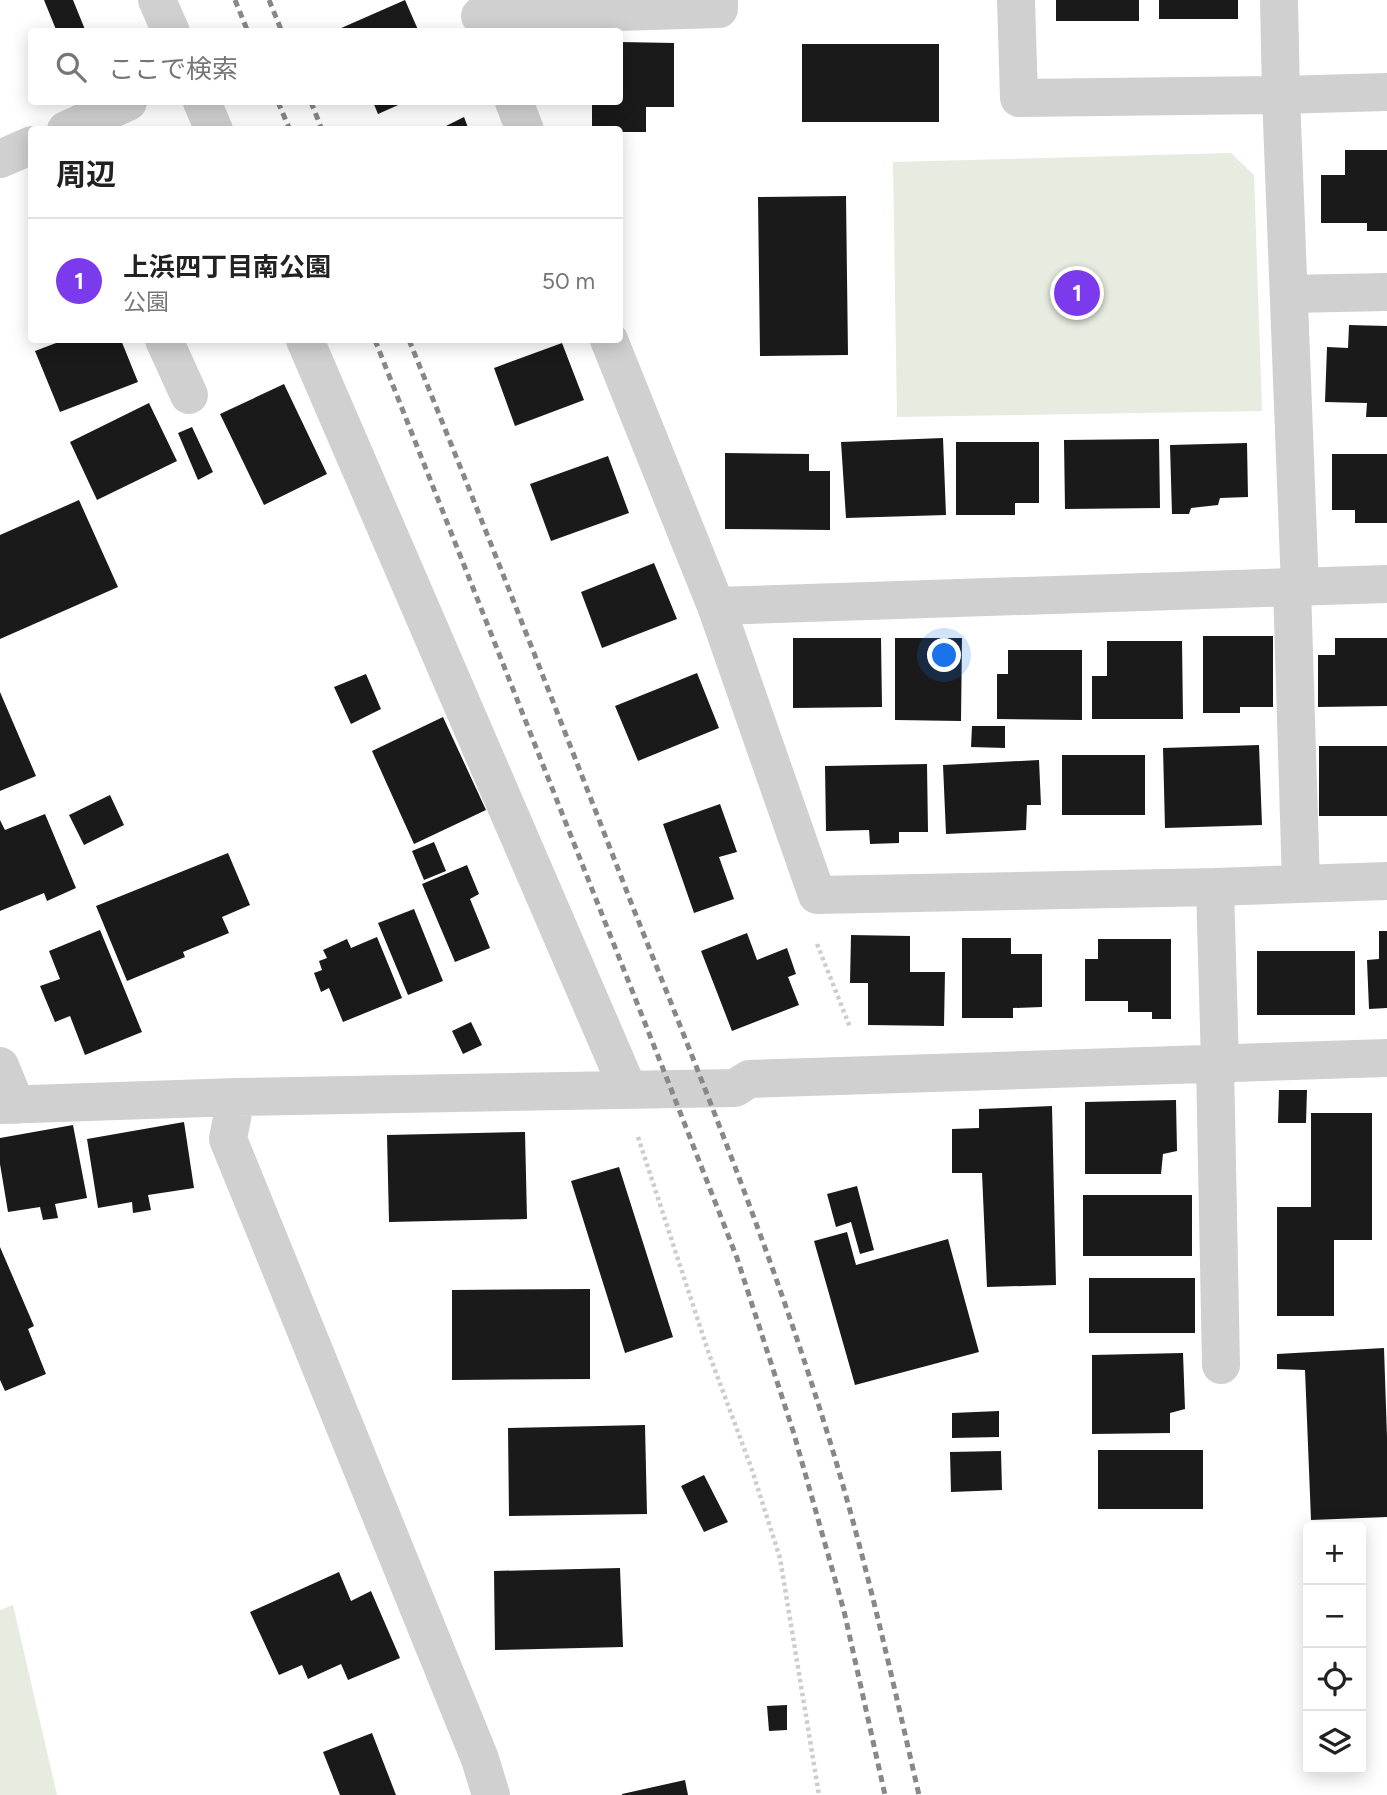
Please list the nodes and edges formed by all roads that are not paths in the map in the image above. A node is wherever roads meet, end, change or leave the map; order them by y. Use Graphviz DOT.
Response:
graph roads {
  1 [pos="157,0"];
  2 [pos="719,0"];
  3 [pos="1016,0"];
  4 [pos="1279,0"];
  5 [pos="479,16"];
  6 [pos="169,28"];
  7 [pos="1387,92"];
  8 [pos="1281,95"];
  9 [pos="121,105"];
  10 [pos="203,105"];
  11 [pos="515,105"];
  12 [pos="75,126"];
  13 [pos="212,126"];
  14 [pos="523,126"];
  15 [pos="28,147"];
  16 [pos="0,159"];
  17 [pos="1387,292"];
  18 [pos="1289,295"];
  19 [pos="165,343"];
  20 [pos="306,343"];
  21 [pos="610,343"];
  22 [pos="189,395"];
  23 [pos="1387,584"];
  24 [pos="1296,587"];
  25 [pos="716,606"];
  26 [pos="1387,881"];
  27 [pos="1301,884"];
  28 [pos="1214,887"];
  29 [pos="1387,1058"];
  30 [pos="1217,1063"];
  31 [pos="0,1066"];
  32 [pos="628,1089"];
  33 [pos="236,1097"];
  34 [pos="8,1105"];
  35 [pos="1221,1366"];
  36 [pos="492,1795"];
  1 -- 6 [label="street"];
  2 -- 5 [label="street"];
  3 -- 8 [label="street"];
  4 -- 8 [label="street"];
  7 -- 8 [label="street"];
  8 -- 18 [label="street"];
  9 -- 12 [label="street"];
  10 -- 13 [label="street"];
  11 -- 14 [label="street"];
  15 -- 16 [label="street"];
  17 -- 18 [label="street"];
  18 -- 24 [label="street"];
  19 -- 22 [label="street"];
  20 -- 32 [label="street"];
  21 -- 25 [label="street"];
  23 -- 24 [label="street"];
  24 -- 25 [label="street"];
  24 -- 27 [label="street"];
  25 -- 28 [label="street"];
  26 -- 27 [label="street"];
  27 -- 28 [label="street"];
  28 -- 30 [label="street"];
  29 -- 30 [label="street"];
  30 -- 32 [label="street"];
  30 -- 35 [label="street"];
  31 -- 34 [label="street"];
  32 -- 33 [label="street"];
  33 -- 34 [label="street"];
  33 -- 36 [label="street"];
}
